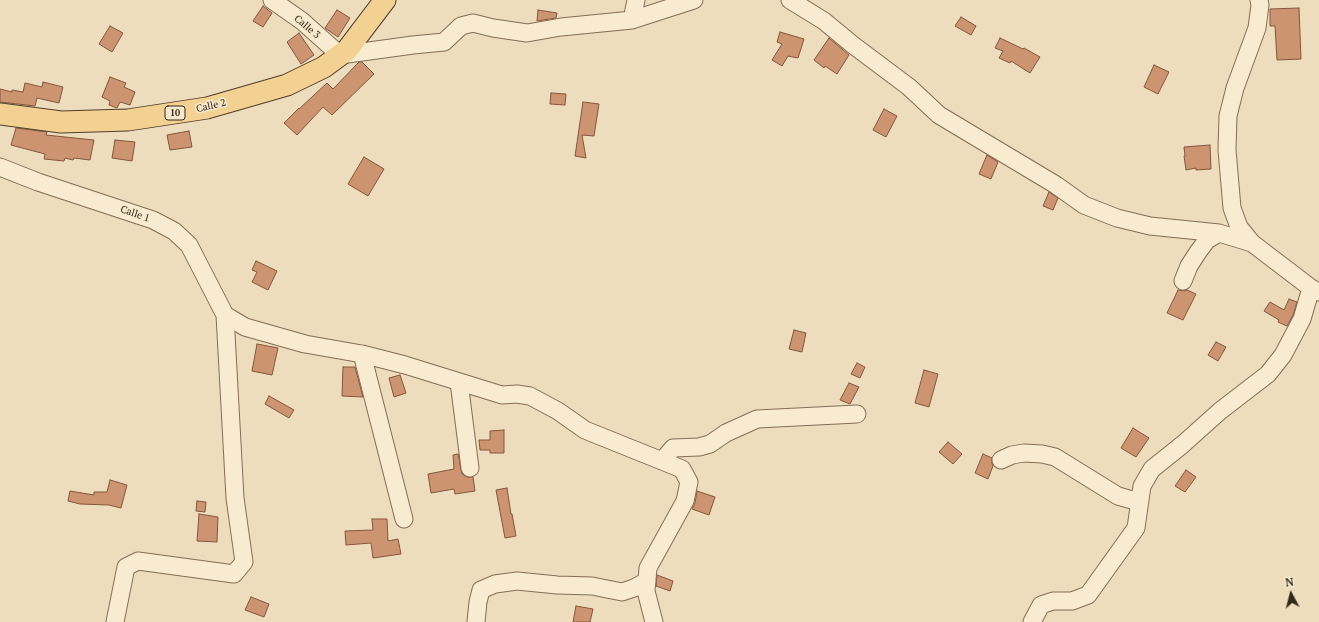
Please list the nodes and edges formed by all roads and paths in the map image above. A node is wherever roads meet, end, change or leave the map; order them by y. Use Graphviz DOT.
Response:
graph roads {
  1 [pos="272,0"];
  2 [pos="385,0"];
  3 [pos="636,0"];
  4 [pos="694,0"];
  5 [pos="790,0"];
  6 [pos="1259,0"];
  7 [pos="632,20"];
  8 [pos="340,55"];
  9 [pos="0,114"];
  10 [pos="0,167"];
  11 [pos="1219,233"];
  12 [pos="1252,243"];
  13 [pos="1183,281"];
  14 [pos="1315,290"];
  15 [pos="226,315"];
  16 [pos="362,354"];
  17 [pos="458,382"];
  18 [pos="857,414"];
  19 [pos="1001,460"];
  20 [pos="662,461"];
  21 [pos="470,468"];
  22 [pos="1139,502"];
  23 [pos="404,519"];
  24 [pos="647,581"];
  25 [pos="115,622"];
  26 [pos="476,622"];
  27 [pos="654,622"];
  28 [pos="1032,622"];
  1 -- 8 [label="street, Calle 3"];
  2 -- 8 [label="main road, 10"];
  3 -- 7 [label="street"];
  4 -- 7 [label="street"];
  5 -- 11 [label="street"];
  6 -- 12 [label="street"];
  7 -- 8 [label="street"];
  8 -- 9 [label="main road, Calle 2 / 10"];
  10 -- 15 [label="street, Calle 1"];
  11 -- 12 [label="street"];
  11 -- 13 [label="street"];
  12 -- 14 [label="street"];
  14 -- 22 [label="street"];
  15 -- 16 [label="street"];
  15 -- 25 [label="street"];
  16 -- 17 [label="street"];
  16 -- 23 [label="street"];
  17 -- 20 [label="street"];
  17 -- 21 [label="street"];
  18 -- 20 [label="street"];
  19 -- 22 [label="street"];
  20 -- 24 [label="street"];
  22 -- 28 [label="street"];
  24 -- 26 [label="street"];
  24 -- 27 [label="street"];
}
